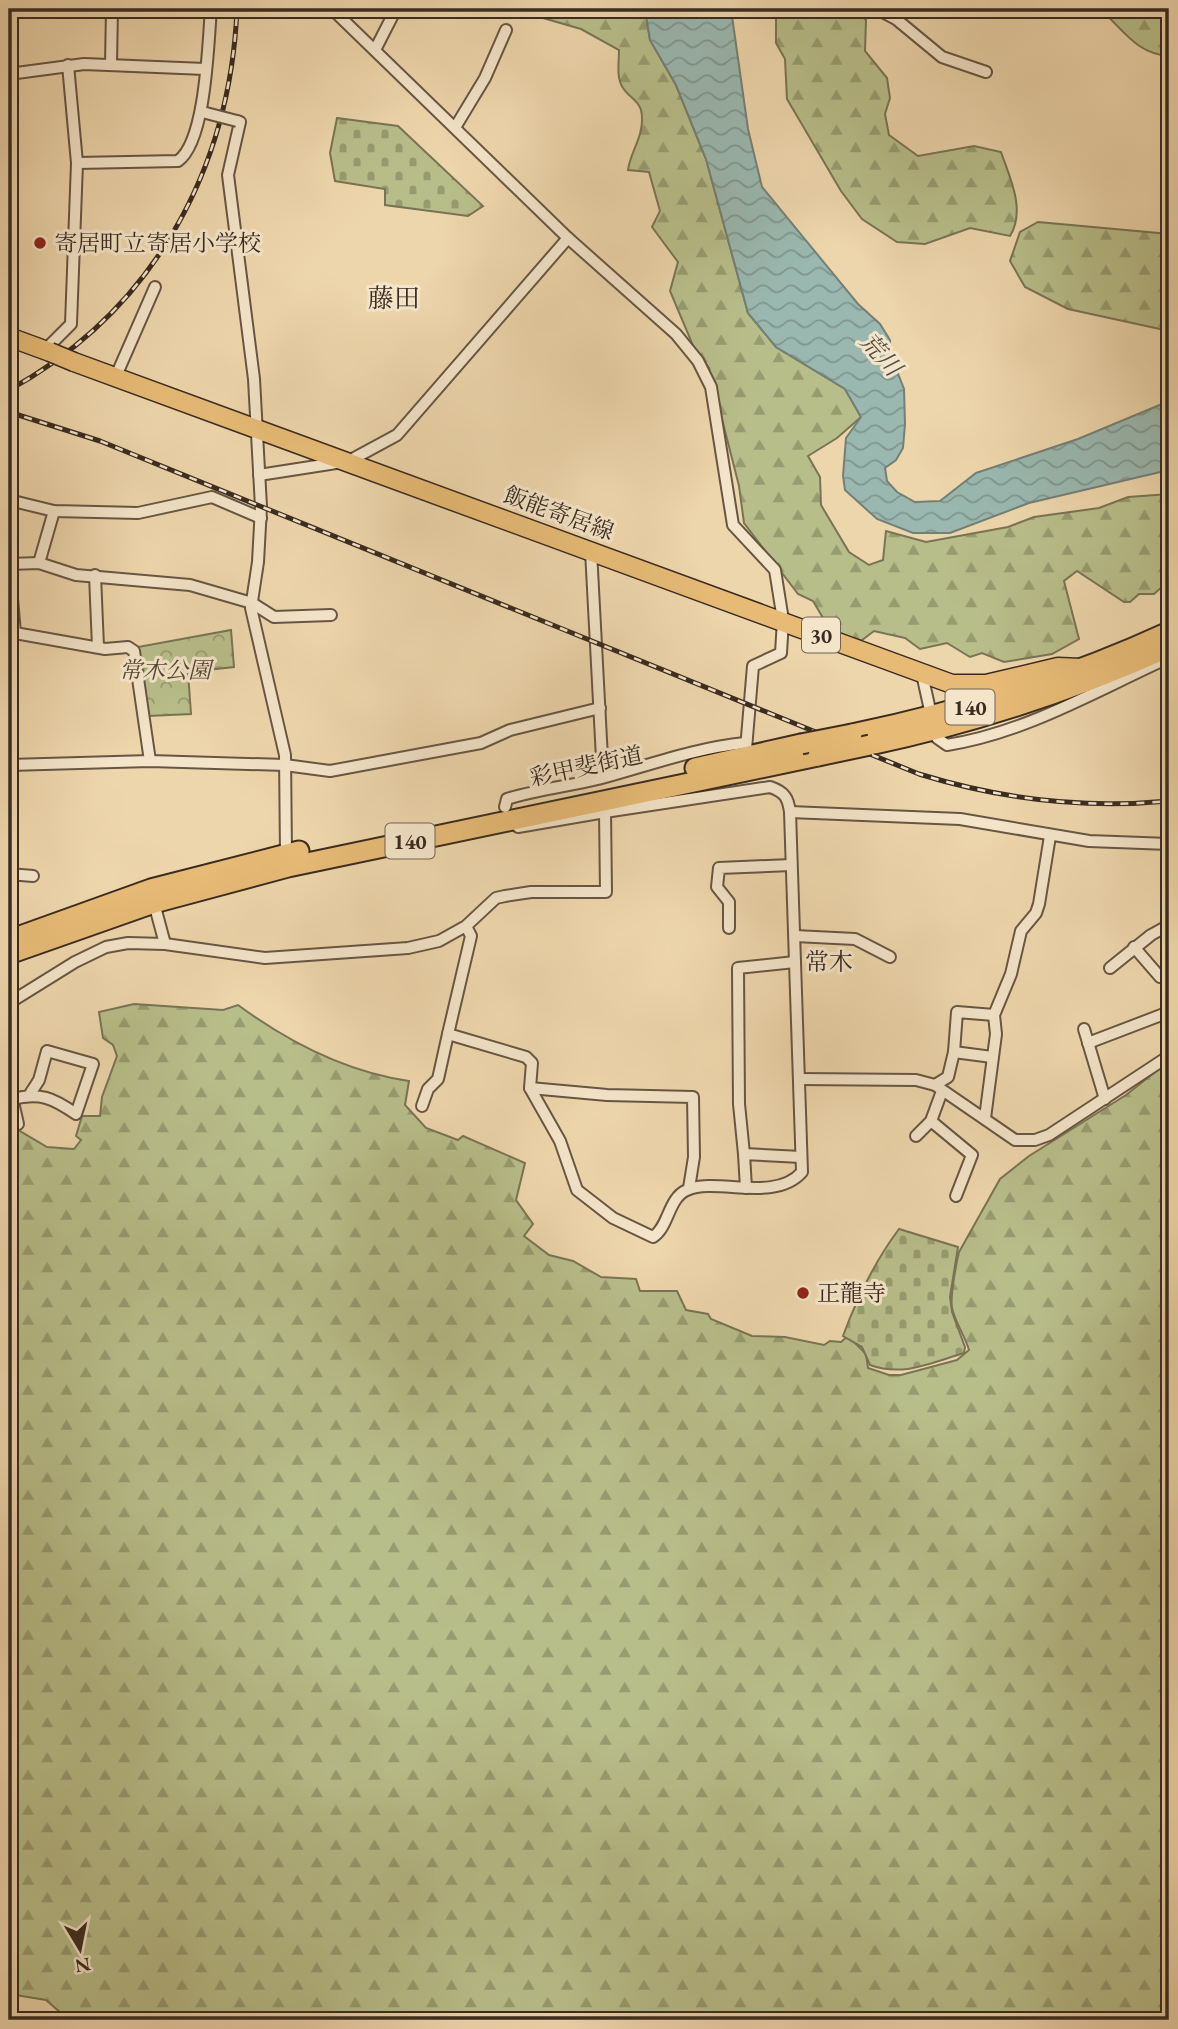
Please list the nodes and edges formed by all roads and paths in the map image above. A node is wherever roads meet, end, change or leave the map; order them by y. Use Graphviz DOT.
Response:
graph roads {
  1 [pos="112,9"];
  2 [pos="211,9"];
  3 [pos="332,9"];
  4 [pos="396,9"];
  5 [pos="877,9"];
  6 [pos="506,30"];
  7 [pos="375,50"];
  8 [pos="111,64"];
  9 [pos="68,65"];
  10 [pos="205,69"];
  11 [pos="986,72"];
  12 [pos="9,74"];
  13 [pos="203,112"];
  14 [pos="456,126"];
  15 [pos="77,163"];
  16 [pos="568,238"];
  17 [pos="155,287"];
  18 [pos="9,337"];
  19 [pos="48,351"];
  20 [pos="116,376"];
  21 [pos="256,427"];
  22 [pos="349,461"];
  23 [pos="259,475"];
  24 [pos="9,500"];
  25 [pos="54,512"];
  26 [pos="261,518"];
  27 [pos="591,551"];
  28 [pos="39,563"];
  29 [pos="9,564"];
  30 [pos="95,575"];
  31 [pos="252,603"];
  32 [pos="331,615"];
  33 [pos="783,620"];
  34 [pos="1165,645"];
  35 [pos="98,647"];
  36 [pos="922,674"];
  37 [pos="1088,675"];
  38 [pos="1169,677"];
  39 [pos="600,708"];
  40 [pos="930,710"];
  41 [pos="937,738"];
  42 [pos="150,761"];
  43 [pos="285,765"];
  44 [pos="9,766"];
  45 [pos="603,777"];
  46 [pos="605,812"];
  47 [pos="790,812"];
  48 [pos="505,814"];
  49 [pos="1050,836"];
  50 [pos="1169,844"];
  51 [pos="286,854"];
  52 [pos="790,865"];
  53 [pos="9,874"];
  54 [pos="33,876"];
  55 [pos="154,903"];
  56 [pos="1169,925"];
  57 [pos="466,926"];
  58 [pos="730,928"];
  59 [pos="795,936"];
  60 [pos="9,940"];
  61 [pos="165,944"];
  62 [pos="1134,947"];
  63 [pos="9,954"];
  64 [pos="890,957"];
  65 [pos="795,962"];
  66 [pos="1110,968"];
  67 [pos="1169,978"];
  68 [pos="9,1003"];
  69 [pos="1169,1012"];
  70 [pos="994,1015"];
  71 [pos="1084,1029"];
  72 [pos="448,1034"];
  73 [pos="1088,1043"];
  74 [pos="954,1052"];
  75 [pos="1169,1056"];
  76 [pos="992,1057"];
  77 [pos="800,1079"];
  78 [pos="9,1084"];
  79 [pos="530,1088"];
  80 [pos="938,1088"];
  81 [pos="30,1094"];
  82 [pos="12,1099"];
  83 [pos="1105,1099"];
  84 [pos="422,1106"];
  85 [pos="985,1118"];
  86 [pos="931,1121"];
  87 [pos="18,1124"];
  88 [pos="916,1136"];
  89 [pos="744,1154"];
  90 [pos="802,1157"];
  91 [pos="690,1188"];
  92 [pos="747,1188"];
  93 [pos="956,1196"];
  1 -- 8 [label="street"];
  2 -- 10 [label="street"];
  3 -- 7 [label="street"];
  4 -- 7 [label="street"];
  5 -- 11 [label="street"];
  6 -- 14 [label="street"];
  7 -- 14 [label="street"];
  8 -- 9 [label="street"];
  8 -- 10 [label="street"];
  9 -- 12 [label="street"];
  9 -- 15 [label="street"];
  10 -- 13 [label="street"];
  13 -- 15 [label="street"];
  13 -- 21 [label="street, bridge"];
  14 -- 16 [label="street"];
  15 -- 19 [label="street"];
  16 -- 22 [label="street"];
  16 -- 33 [label="street"];
  17 -- 20 [label="street"];
  18 -- 19 [label="main road, 飯能寄居線 / 30"];
  19 -- 20 [label="main road, 飯能寄居線 / 30, bridge"];
  20 -- 21 [label="main road, 飯能寄居線 / 30"];
  21 -- 22 [label="main road, 飯能寄居線 / 30"];
  21 -- 23 [label="street"];
  22 -- 23 [label="street"];
  22 -- 27 [label="main road, 飯能寄居線 / 30"];
  23 -- 26 [label="street"];
  24 -- 25 [label="street"];
  25 -- 26 [label="street"];
  25 -- 28 [label="street"];
  26 -- 31 [label="street"];
  27 -- 33 [label="main road, 飯能寄居線 / 30"];
  27 -- 39 [label="street"];
  28 -- 29 [label="street"];
  28 -- 30 [label="street"];
  29 -- 35 [label="street"];
  30 -- 31 [label="street"];
  30 -- 35 [label="street"];
  31 -- 32 [label="street"];
  31 -- 43 [label="street"];
  33 -- 36 [label="main road, 飯能寄居線 / 30"];
  33 -- 45 [label="street"];
  34 -- 37 [label="highway, 彩甲斐街道 / 140"];
  34 -- 38 [label="street"];
  34 -- 41 [label="street"];
  35 -- 42 [label="street"];
  36 -- 37 [label="main road, 飯能寄居線 / 30"];
  36 -- 40 [label="street"];
  37 -- 48 [label="highway, 彩甲斐街道 / 140, bridge"];
  37 -- 48 [label="highway, 彩甲斐街道 / 140, bridge"];
  39 -- 43 [label="street"];
  39 -- 45 [label="street"];
  42 -- 43 [label="street"];
  42 -- 44 [label="street"];
  43 -- 51 [label="street"];
  45 -- 48 [label="street"];
  46 -- 47 [label="street"];
  46 -- 48 [label="street"];
  46 -- 57 [label="street"];
  47 -- 49 [label="street"];
  47 -- 52 [label="street"];
  48 -- 51 [label="highway, 彩甲斐街道 / 140"];
  48 -- 55 [label="highway, 彩甲斐街道 / 140"];
  49 -- 50 [label="street"];
  49 -- 70 [label="street"];
  51 -- 60 [label="highway, 彩甲斐街道 / 140"];
  52 -- 58 [label="street"];
  52 -- 59 [label="street"];
  53 -- 54 [label="street"];
  55 -- 61 [label="street"];
  55 -- 63 [label="highway, 彩甲斐街道 / 140"];
  56 -- 62 [label="street"];
  57 -- 61 [label="street"];
  57 -- 72 [label="street"];
  59 -- 64 [label="street"];
  59 -- 65 [label="street"];
  61 -- 68 [label="street"];
  62 -- 66 [label="street"];
  62 -- 67 [label="street"];
  65 -- 77 [label="street"];
  65 -- 89 [label="street"];
  69 -- 73 [label="street"];
  70 -- 74 [label="street"];
  70 -- 76 [label="street"];
  71 -- 73 [label="street"];
  72 -- 79 [label="street"];
  72 -- 84 [label="street"];
  73 -- 83 [label="street"];
  74 -- 76 [label="street"];
  74 -- 80 [label="street"];
  75 -- 83 [label="street"];
  76 -- 85 [label="street"];
  77 -- 80 [label="street"];
  77 -- 90 [label="street"];
  78 -- 82 [label="street"];
  79 -- 91 [label="street"];
  79 -- 91 [label="street"];
  80 -- 85 [label="street"];
  80 -- 86 [label="street"];
  81 -- 81 [label="street"];
  81 -- 82 [label="street"];
  82 -- 87 [label="street"];
  83 -- 85 [label="street"];
  86 -- 88 [label="street"];
  86 -- 93 [label="street"];
  89 -- 90 [label="street"];
  89 -- 92 [label="street"];
  90 -- 92 [label="street"];
  91 -- 92 [label="street"];
}
